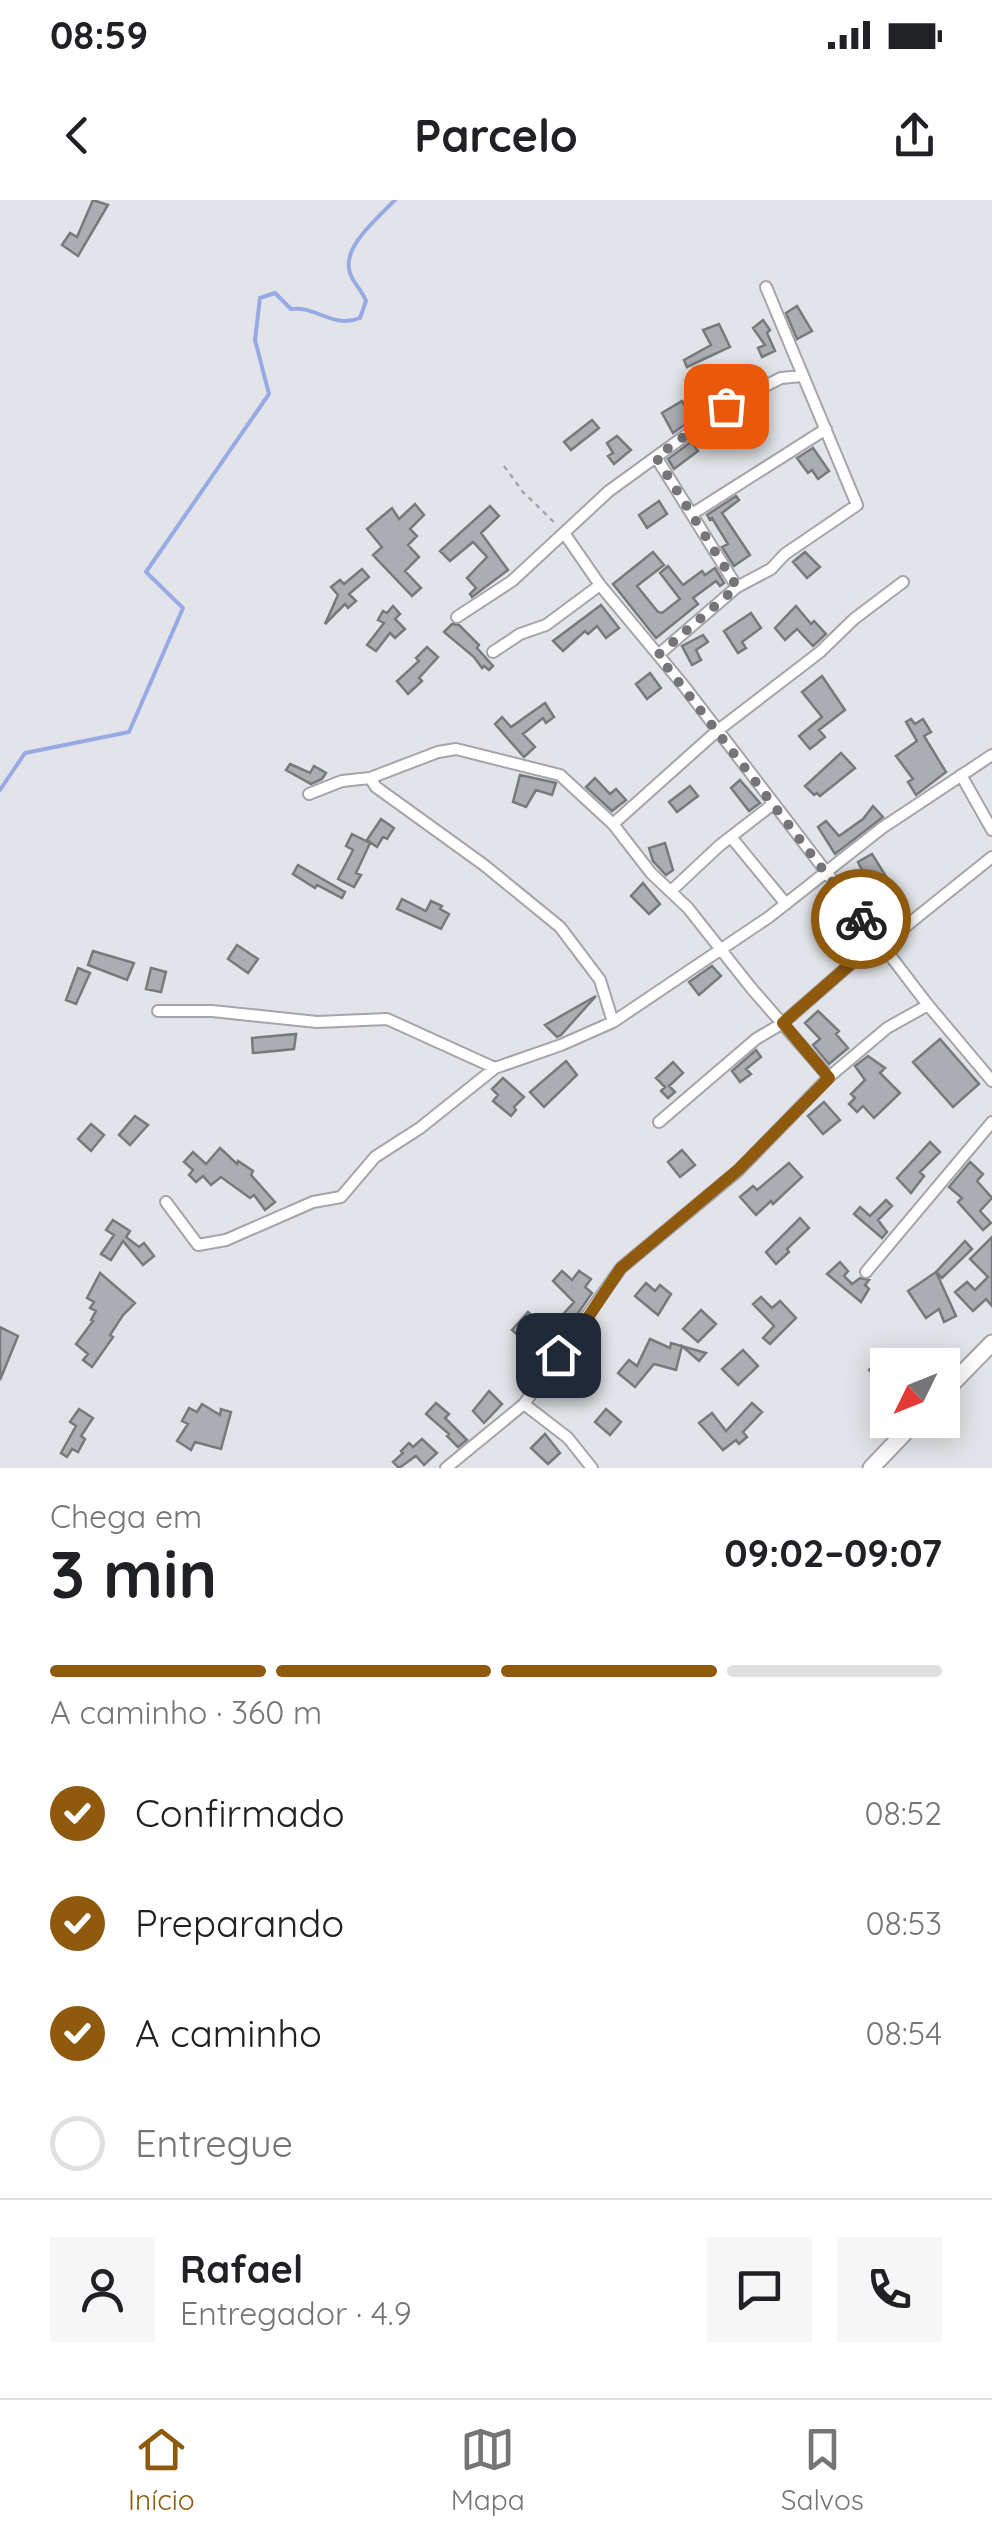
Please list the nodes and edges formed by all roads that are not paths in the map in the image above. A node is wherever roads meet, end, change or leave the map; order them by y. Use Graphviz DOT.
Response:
graph roads {
  1 [pos="766,287"];
  2 [pos="802,376"];
  3 [pos="826,429"];
  4 [pos="656,457"];
  5 [pos="692,514"];
  6 [pos="564,533"];
  7 [pos="903,582"];
  8 [pos="600,585"];
  9 [pos="737,587"];
  10 [pos="457,616"];
  11 [pos="493,652"];
  12 [pos="658,655"];
  13 [pos="717,732"];
  14 [pos="992,755"];
  15 [pos="961,775"];
  16 [pos="370,778"];
  17 [pos="309,794"];
  18 [pos="773,804"];
  19 [pos="612,824"];
  20 [pos="992,830"];
  21 [pos="731,837"];
  22 [pos="992,857"];
  23 [pos="825,872"];
  24 [pos="671,891"];
  25 [pos="786,904"];
  26 [pos="878,940"];
  27 [pos="722,949"];
  28 [pos="928,1005"];
  29 [pos="158,1010"];
  30 [pos="612,1022"];
  31 [pos="783,1023"];
  32 [pos="495,1068"];
  33 [pos="829,1078"];
  34 [pos="992,1081"];
  35 [pos="659,1122"];
  36 [pos="992,1122"];
  37 [pos="166,1202"];
  38 [pos="866,1272"];
  39 [pos="992,1343"];
  40 [pos="960,1376"];
  41 [pos="524,1404"];
  42 [pos="899,1438"];
  43 [pos="446,1468"];
  44 [pos="592,1468"];
  45 [pos="870,1468"];
  1 -- 2 [label="street"];
  2 -- 3 [label="street"];
  2 -- 4 [label="street"];
  3 -- 5 [label="street"];
  3 -- 9 [label="street"];
  4 -- 5 [label="street"];
  4 -- 6 [label="street"];
  5 -- 9 [label="street"];
  6 -- 8 [label="street"];
  6 -- 10 [label="street"];
  7 -- 13 [label="street"];
  8 -- 11 [label="street"];
  8 -- 12 [label="street"];
  9 -- 12 [label="street"];
  12 -- 13 [label="street"];
  13 -- 18 [label="street"];
  13 -- 19 [label="street"];
  14 -- 15 [label="street"];
  15 -- 20 [label="street"];
  15 -- 23 [label="street"];
  16 -- 17 [label="street"];
  16 -- 19 [label="street"];
  16 -- 30 [label="street"];
  18 -- 21 [label="street"];
  18 -- 23 [label="street"];
  19 -- 24 [label="street"];
  21 -- 24 [label="street"];
  21 -- 25 [label="street"];
  22 -- 26 [label="street"];
  23 -- 25 [label="street"];
  23 -- 26 [label="street"];
  24 -- 27 [label="street"];
  25 -- 27 [label="street"];
  26 -- 28 [label="street"];
  26 -- 31 [label="street"];
  27 -- 30 [label="street"];
  27 -- 31 [label="street"];
  28 -- 33 [label="street"];
  28 -- 34 [label="street"];
  29 -- 32 [label="street"];
  30 -- 32 [label="street"];
  31 -- 33 [label="street"];
  31 -- 35 [label="street"];
  32 -- 37 [label="street"];
  33 -- 41 [label="street"];
  36 -- 38 [label="street"];
  39 -- 40 [label="main road"];
  41 -- 43 [label="street"];
  41 -- 44 [label="street"];
  42 -- 45 [label="main road"];
}
